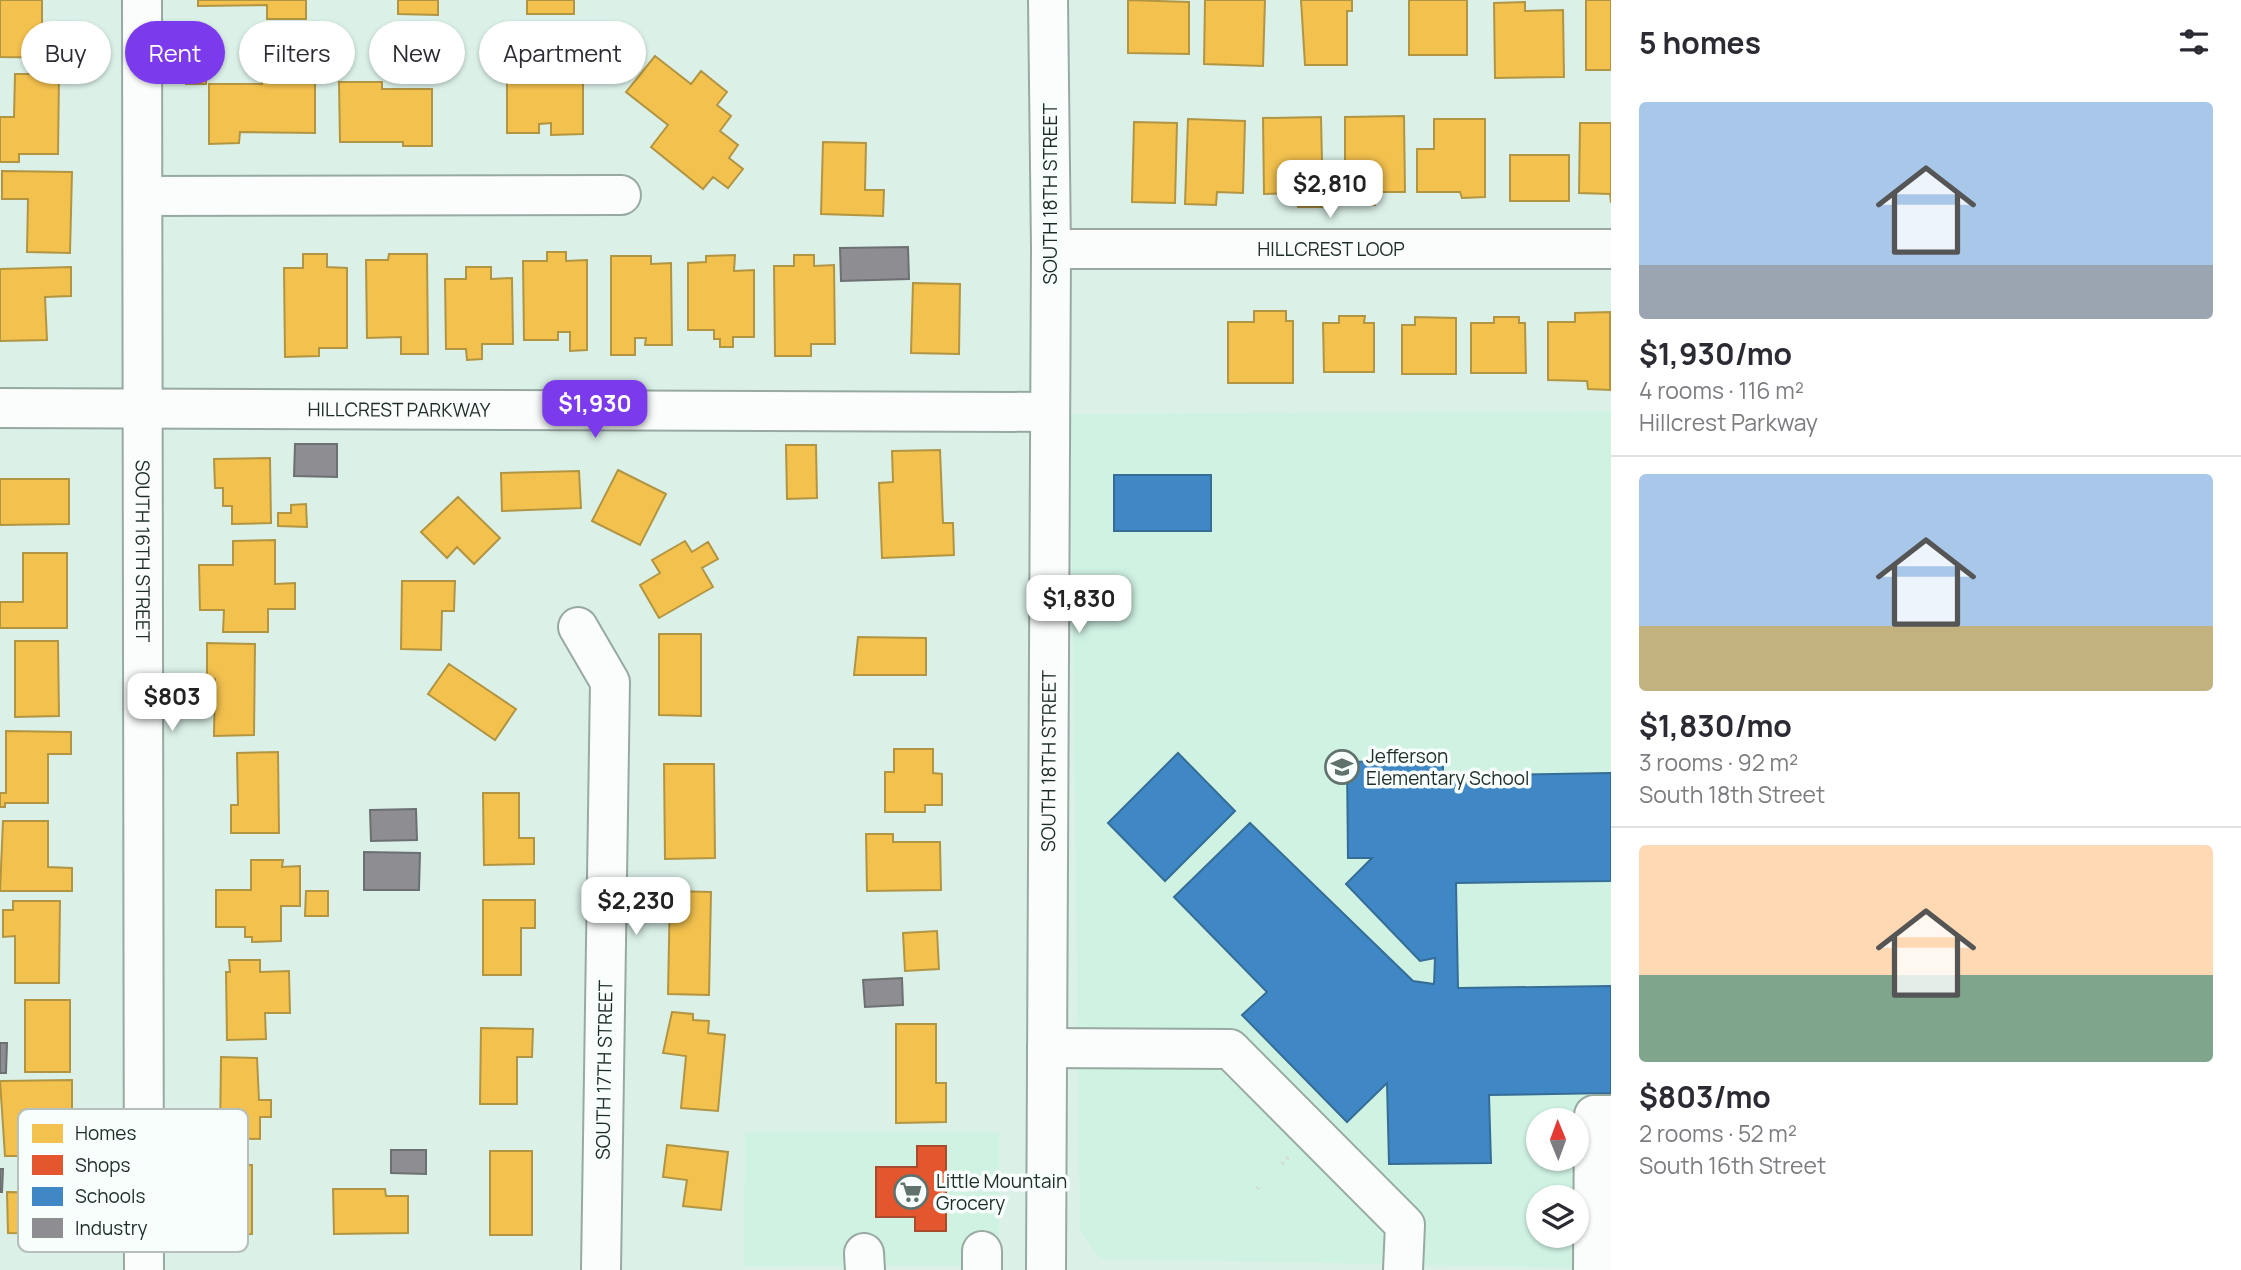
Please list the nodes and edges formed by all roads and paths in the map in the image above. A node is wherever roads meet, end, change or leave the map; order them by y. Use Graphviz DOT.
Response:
graph roads {
  1 [pos="142,0"];
  2 [pos="1048,0"];
  3 [pos="621,195"];
  4 [pos="143,196"];
  5 [pos="1051,249"];
  6 [pos="1611,250"];
  7 [pos="0,408"];
  8 [pos="141,409"];
  9 [pos="1050,412"];
  10 [pos="578,627"];
  11 [pos="1047,1048"];
  12 [pos="143,1109"];
  13 [pos="1611,1115"];
  14 [pos="144,1252"];
  15 [pos="144,1270"];
  16 [pos="601,1270"];
  17 [pos="1046,1270"];
  18 [pos="1403,1270"];
  19 [pos="1593,1270"];
  1 -- 4 [label="street, SOUTH 16TH STREET"];
  2 -- 5 [label="street, SOUTH 18TH STREET"];
  3 -- 4 [label="street"];
  4 -- 8 [label="street, SOUTH 16TH STREET"];
  5 -- 6 [label="street, HILLCREST LOOP"];
  5 -- 9 [label="street, SOUTH 18TH STREET"];
  7 -- 8 [label="street, HILLCREST PARKWAY"];
  8 -- 9 [label="street, HILLCREST PARKWAY"];
  8 -- 12 [label="street, SOUTH 16TH STREET"];
  9 -- 11 [label="street, SOUTH 18TH STREET"];
  10 -- 16 [label="street, SOUTH 17TH STREET"];
  11 -- 17 [label="street, SOUTH 18TH STREET"];
  11 -- 18 [label="street"];
  13 -- 19 [label="street"];
  14 -- 15 [label="street, SOUTH 16TH STREET"];
}
